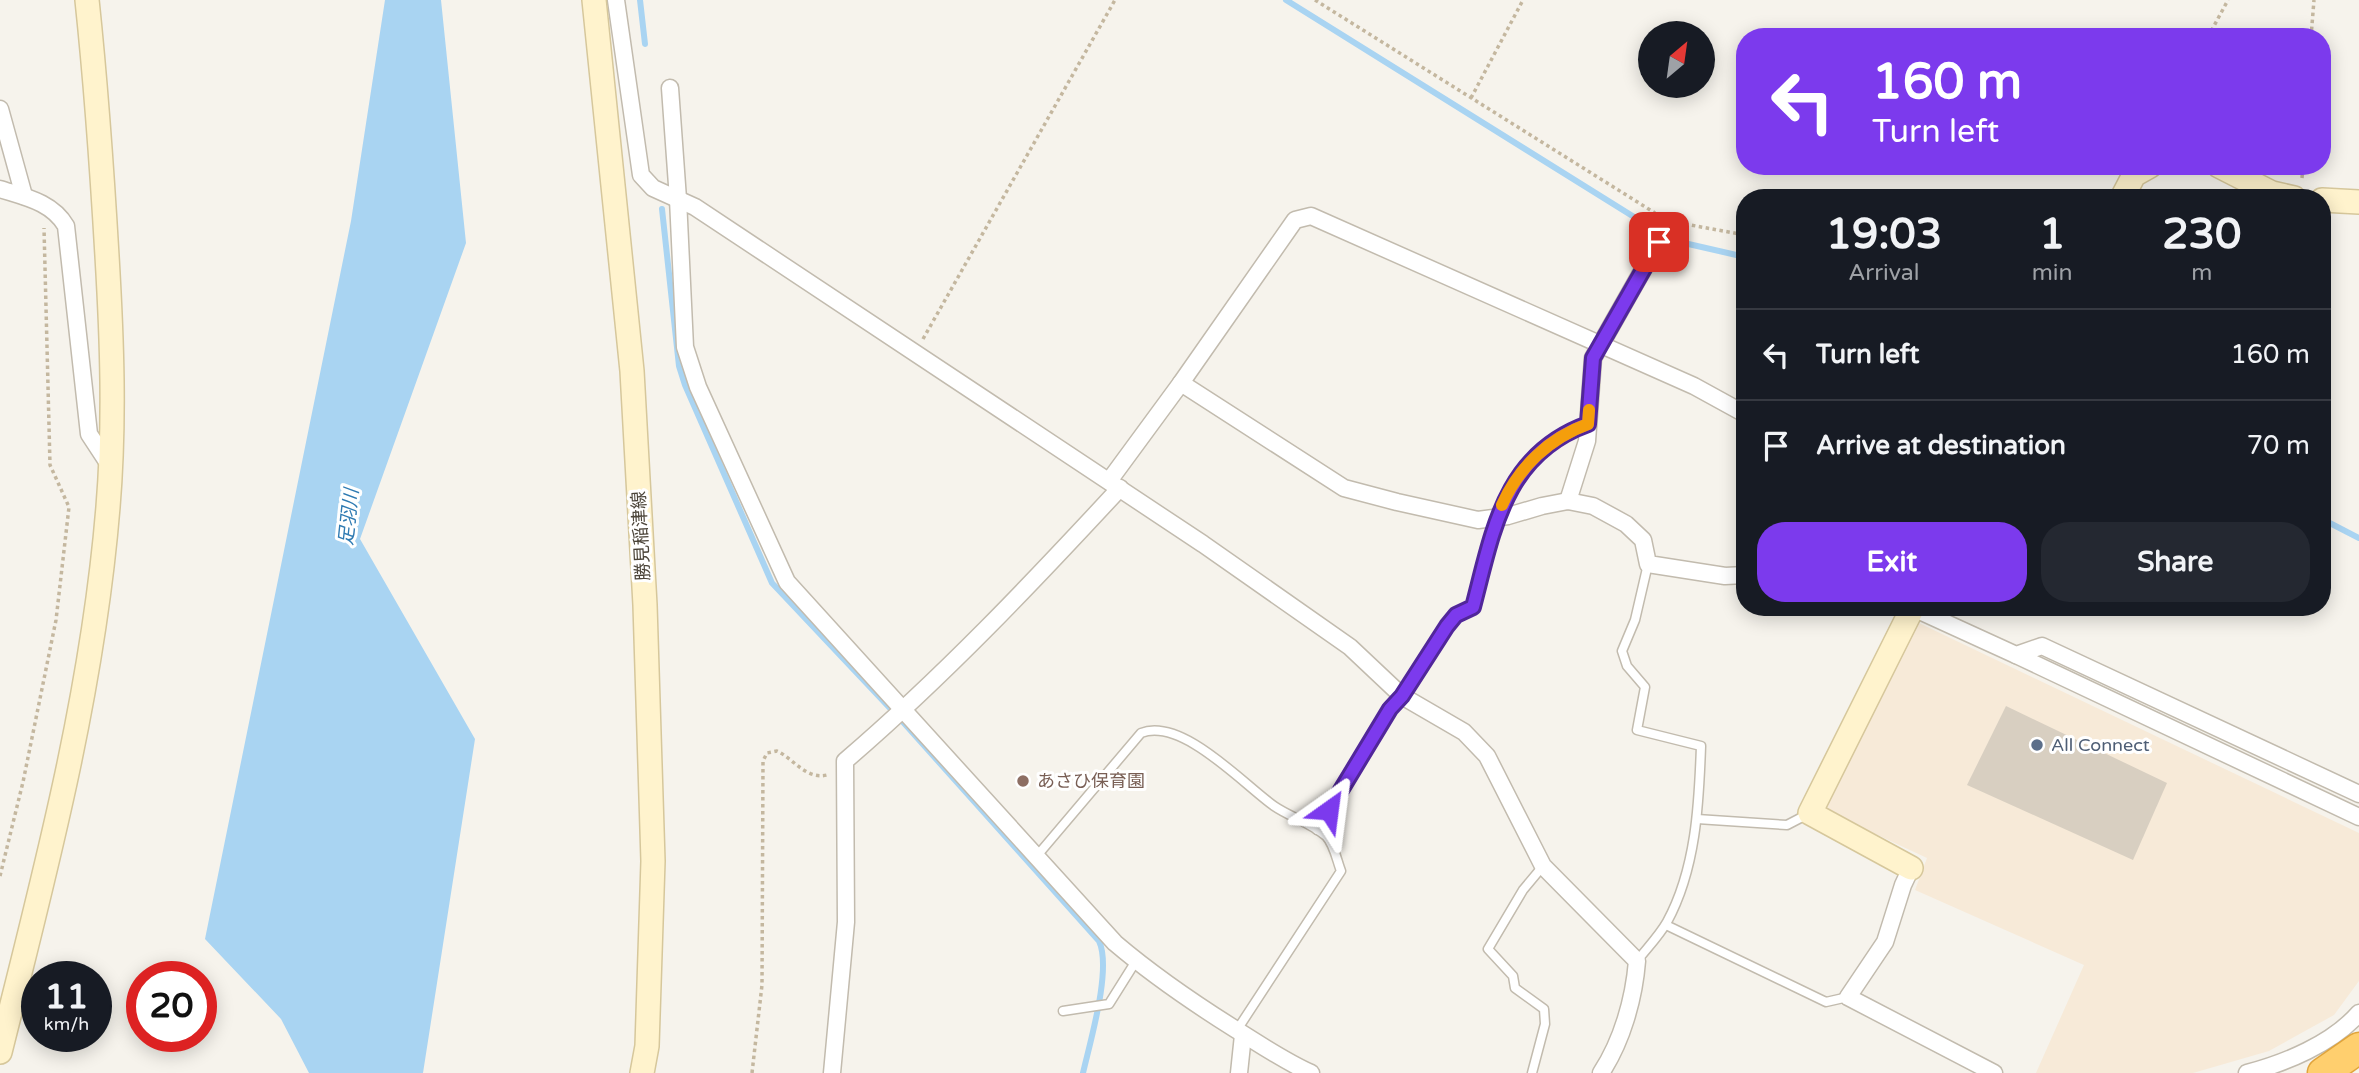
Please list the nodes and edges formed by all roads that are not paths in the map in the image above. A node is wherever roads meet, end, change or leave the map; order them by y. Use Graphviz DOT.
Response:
graph roads {
  1 [pos="87,0"];
  2 [pos="594,0"];
  3 [pos="616,0"];
  4 [pos="670,88"];
  5 [pos="0,109"];
  6 [pos="2235,175"];
  7 [pos="2262,189"];
  8 [pos="0,190"];
  9 [pos="24,197"];
  10 [pos="678,200"];
  11 [pos="2331,200"];
  12 [pos="2359,202"];
  13 [pos="1665,231"];
  14 [pos="1600,346"];
  15 [pos="1181,383"];
  16 [pos="1736,409"];
  17 [pos="1588,424"];
  18 [pos="111,467"];
  19 [pos="1115,485"];
  20 [pos="1568,501"];
  21 [pos="1496,518"];
  22 [pos="1648,564"];
  23 [pos="1736,575"];
  24 [pos="1908,616"];
  25 [pos="1931,616"];
  26 [pos="2015,655"];
  27 [pos="1402,696"];
  28 [pos="899,715"];
  29 [pos="2359,793"];
  30 [pos="1810,813"];
  31 [pos="2359,817"];
  32 [pos="1697,819"];
  33 [pos="1317,830"];
  34 [pos="1036,856"];
  35 [pos="1544,866"];
  36 [pos="1911,868"];
  37 [pos="1666,925"];
  38 [pos="1136,961"];
  39 [pos="1637,961"];
  40 [pos="1848,997"];
  41 [pos="1063,1011"];
  42 [pos="2359,1013"];
  43 [pos="1240,1032"];
  44 [pos="2357,1051"];
  45 [pos="0,1052"];
  46 [pos="642,1073"];
  47 [pos="832,1073"];
  48 [pos="1239,1073"];
  49 [pos="1311,1073"];
  50 [pos="1532,1073"];
  51 [pos="1601,1073"];
  52 [pos="1994,1073"];
  53 [pos="2247,1073"];
  54 [pos="2323,1073"];
  1 -- 18 [label="street"];
  2 -- 46 [label="street, 勝見稲津線"];
  3 -- 10 [label="street"];
  4 -- 10 [label="street"];
  5 -- 9 [label="street"];
  6 -- 7 [label="street"];
  8 -- 9 [label="street"];
  9 -- 18 [label="street"];
  10 -- 19 [label="street"];
  10 -- 28 [label="street"];
  11 -- 12 [label="street"];
  13 -- 14 [label="street"];
  14 -- 15 [label="street"];
  14 -- 16 [label="street"];
  14 -- 17 [label="street"];
  15 -- 19 [label="street"];
  15 -- 21 [label="street"];
  17 -- 20 [label="street"];
  17 -- 21 [label="lane"];
  18 -- 45 [label="street"];
  19 -- 27 [label="street"];
  19 -- 28 [label="street"];
  20 -- 21 [label="street"];
  20 -- 22 [label="street"];
  21 -- 27 [label="lane"];
  22 -- 23 [label="street"];
  22 -- 32 [label="lane"];
  24 -- 30 [label="street"];
  25 -- 26 [label="street"];
  26 -- 29 [label="street"];
  26 -- 31 [label="street"];
  27 -- 33 [label="lane"];
  27 -- 35 [label="street"];
  28 -- 34 [label="street"];
  28 -- 47 [label="street"];
  30 -- 32 [label="lane"];
  30 -- 36 [label="street"];
  32 -- 37 [label="lane"];
  33 -- 34 [label="lane"];
  33 -- 43 [label="lane"];
  34 -- 38 [label="street"];
  35 -- 39 [label="street"];
  35 -- 50 [label="lane"];
  36 -- 40 [label="street"];
  37 -- 39 [label="lane"];
  37 -- 40 [label="lane"];
  38 -- 41 [label="lane"];
  38 -- 43 [label="street"];
  39 -- 51 [label="street"];
  40 -- 52 [label="street"];
  42 -- 53 [label="street"];
  43 -- 48 [label="street"];
  43 -- 49 [label="street"];
  44 -- 54 [label="highway"];
}
